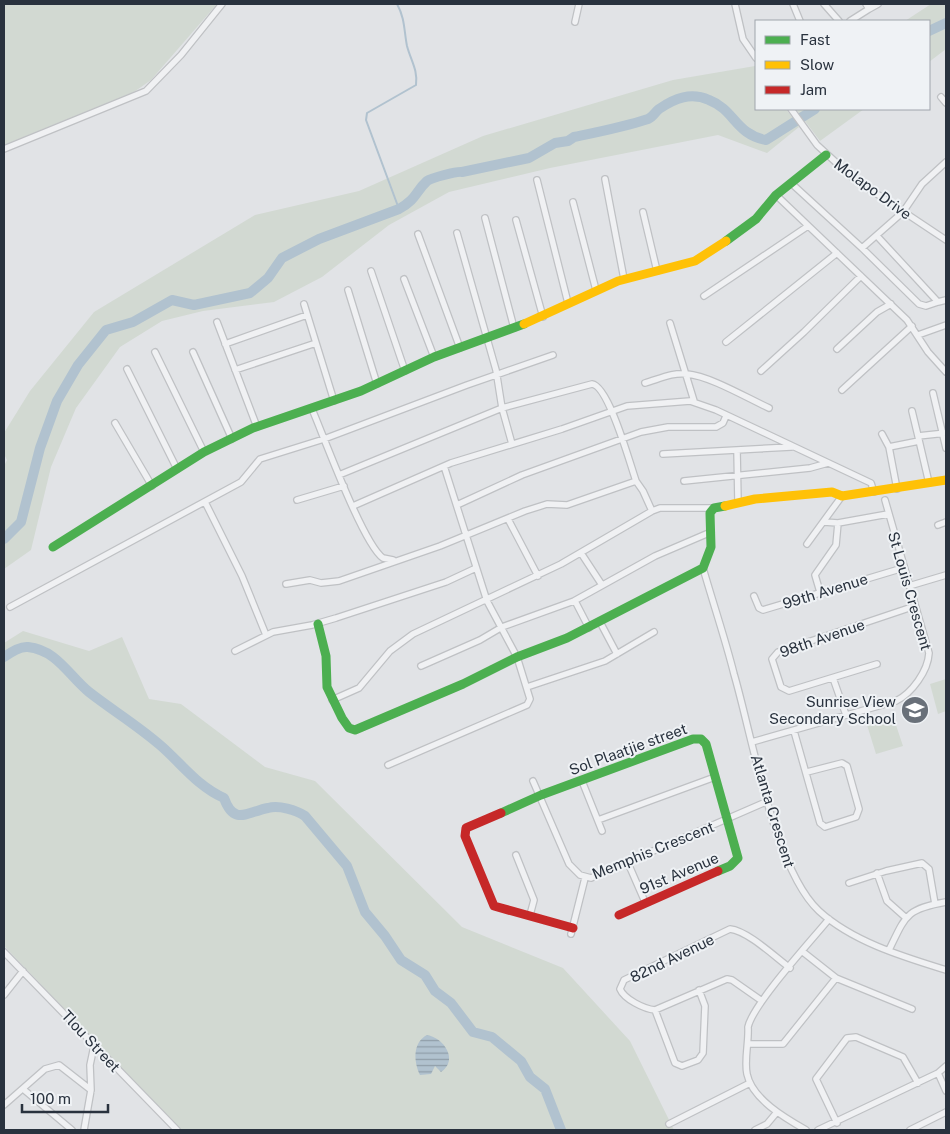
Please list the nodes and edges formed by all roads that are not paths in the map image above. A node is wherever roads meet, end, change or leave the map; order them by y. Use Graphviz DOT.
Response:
graph roads {
  1 [pos="222,4"];
  2 [pos="579,4"];
  3 [pos="735,4"];
  4 [pos="793,4"];
  5 [pos="824,4"];
  6 [pos="878,4"];
  7 [pos="867,6"];
  8 [pos="800,20"];
  9 [pos="837,20"];
  10 [pos="851,20"];
  11 [pos="575,22"];
  12 [pos="755,56"];
  13 [pos="941,97"];
  14 [pos="946,103"];
  15 [pos="792,110"];
  16 [pos="4,149"];
  17 [pos="826,155"];
  18 [pos="946,162"];
  19 [pos="606,179"];
  20 [pos="537,180"];
  21 [pos="791,183"];
  22 [pos="776,195"];
  23 [pos="573,202"];
  24 [pos="643,212"];
  25 [pos="903,212"];
  26 [pos="485,218"];
  27 [pos="516,220"];
  28 [pos="808,226"];
  29 [pos="418,234"];
  30 [pos="457,234"];
  31 [pos="877,236"];
  32 [pos="946,240"];
  33 [pos="862,248"];
  34 [pos="837,253"];
  35 [pos="371,271"];
  36 [pos="657,271"];
  37 [pos="861,276"];
  38 [pos="404,279"];
  39 [pos="624,279"];
  40 [pos="348,290"];
  41 [pos="596,290"];
  42 [pos="704,296"];
  43 [pos="946,300"];
  44 [pos="938,302"];
  45 [pos="568,303"];
  46 [pos="304,304"];
  47 [pos="891,304"];
  48 [pos="307,315"];
  49 [pos="543,317"];
  50 [pos="217,322"];
  51 [pos="670,323"];
  52 [pos="946,325"];
  53 [pos="912,326"];
  54 [pos="514,328"];
  55 [pos="918,335"];
  56 [pos="486,339"];
  57 [pos="726,342"];
  58 [pos="316,343"];
  59 [pos="225,344"];
  60 [pos="460,348"];
  61 [pos="837,349"];
  62 [pos="155,352"];
  63 [pos="193,352"];
  64 [pos="553,355"];
  65 [pos="434,358"];
  66 [pos="127,369"];
  67 [pos="235,370"];
  68 [pos="405,371"];
  69 [pos="761,371"];
  70 [pos="946,372"];
  71 [pos="686,374"];
  72 [pos="496,375"];
  73 [pos="646,383"];
  74 [pos="377,384"];
  75 [pos="842,390"];
  76 [pos="934,393"];
  77 [pos="334,401"];
  78 [pos="694,402"];
  79 [pos="502,408"];
  80 [pos="769,408"];
  81 [pos="312,409"];
  82 [pos="912,411"];
  83 [pos="612,412"];
  84 [pos="726,416"];
  85 [pos="115,423"];
  86 [pos="256,427"];
  87 [pos="945,433"];
  88 [pos="882,434"];
  89 [pos="918,438"];
  90 [pos="232,439"];
  91 [pos="324,439"];
  92 [pos="622,439"];
  93 [pos="512,444"];
  94 [pos="890,446"];
  95 [pos="791,447"];
  96 [pos="946,448"];
  97 [pos="737,450"];
  98 [pos="204,452"];
  99 [pos="663,454"];
  100 [pos="828,463"];
  101 [pos="444,466"];
  102 [pos="177,469"];
  103 [pos="738,474"];
  104 [pos="339,475"];
  105 [pos="946,480"];
  106 [pos="636,481"];
  107 [pos="684,481"];
  108 [pos="929,483"];
  109 [pos="152,486"];
  110 [pos="344,486"];
  111 [pos="897,489"];
  112 [pos="874,492"];
  113 [pos="842,496"];
  114 [pos="297,500"];
  115 [pos="885,500"];
  116 [pos="205,502"];
  117 [pos="738,502"];
  118 [pos="457,505"];
  119 [pos="353,506"];
  120 [pos="714,508"];
  121 [pos="652,511"];
  122 [pos="888,514"];
  123 [pos="508,519"];
  124 [pos="824,522"];
  125 [pos="946,522"];
  126 [pos="838,523"];
  127 [pos="938,525"];
  128 [pos="711,532"];
  129 [pos="466,536"];
  130 [pos="807,544"];
  131 [pos="54,547"];
  132 [pos="582,553"];
  133 [pos="395,560"];
  134 [pos="476,568"];
  135 [pos="703,568"];
  136 [pos="903,568"];
  137 [pos="946,575"];
  138 [pos="538,576"];
  139 [pos="286,584"];
  140 [pos="602,585"];
  141 [pos="909,586"];
  142 [pos="820,592"];
  143 [pos="754,596"];
  144 [pos="487,601"];
  145 [pos="575,601"];
  146 [pos="915,606"];
  147 [pos="10,607"];
  148 [pos="600,622"];
  149 [pos="318,624"];
  150 [pos="502,628"];
  151 [pos="589,628"];
  152 [pos="654,632"];
  153 [pos="266,635"];
  154 [pos="235,651"];
  155 [pos="617,654"];
  156 [pos="517,657"];
  157 [pos="878,664"];
  158 [pos="421,666"];
  159 [pos="833,678"];
  160 [pos="527,687"];
  161 [pos="332,700"];
  162 [pos="846,715"];
  163 [pos="794,731"];
  164 [pos="752,742"];
  165 [pos="388,765"];
  166 [pos="807,772"];
  167 [pos="716,777"];
  168 [pos="533,781"];
  169 [pos="582,781"];
  170 [pos="540,795"];
  171 [pos="768,801"];
  172 [pos="598,820"];
  173 [pos="726,820"];
  174 [pos="602,831"];
  175 [pos="516,855"];
  176 [pos="628,863"];
  177 [pos="877,873"];
  178 [pos="585,878"];
  179 [pos="849,883"];
  180 [pos="645,902"];
  181 [pos="946,902"];
  182 [pos="935,904"];
  183 [pos="530,915"];
  184 [pos="619,915"];
  185 [pos="905,917"];
  186 [pos="829,919"];
  187 [pos="572,931"];
  188 [pos="889,950"];
  189 [pos="4,952"];
  190 [pos="803,952"];
  191 [pos="790,968"];
  192 [pos="946,970"];
  193 [pos="23,971"];
  194 [pos="836,978"];
  195 [pos="699,990"];
  196 [pos="4,994"];
  197 [pos="762,1001"];
  198 [pos="912,1009"];
  199 [pos="655,1010"];
  200 [pos="749,1044"];
  201 [pos="94,1046"];
  202 [pos="946,1066"];
  203 [pos="938,1073"];
  204 [pos="750,1083"];
  205 [pos="918,1083"];
  206 [pos="23,1089"];
  207 [pos="90,1090"];
  208 [pos="946,1091"];
  209 [pos="4,1105"];
  210 [pos="777,1112"];
  211 [pos="946,1112"];
  212 [pos="837,1123"];
  213 [pos="669,1124"];
  214 [pos="72,1130"];
  215 [pos="84,1130"];
  216 [pos="177,1130"];
  217 [pos="756,1130"];
  218 [pos="806,1130"];
  219 [pos="818,1130"];
  220 [pos="910,1130"];
  1 -- 16 [label="street"];
  2 -- 11 [label="street"];
  3 -- 12 [label="street"];
  4 -- 8 [label="street"];
  5 -- 9 [label="street"];
  6 -- 7 [label="street"];
  7 -- 10 [label="street"];
  13 -- 14 [label="street"];
  15 -- 17 [label="street, Molapo Drive"];
  17 -- 21 [label="street"];
  17 -- 25 [label="street, Molapo Drive"];
  18 -- 25 [label="street"];
  19 -- 39 [label="street"];
  20 -- 45 [label="street"];
  21 -- 22 [label="street"];
  21 -- 33 [label="street"];
  22 -- 28 [label="street"];
  22 -- 36 [label="street"];
  23 -- 41 [label="street"];
  24 -- 36 [label="street"];
  25 -- 31 [label="street"];
  25 -- 32 [label="street, Molapo Drive"];
  26 -- 54 [label="street"];
  27 -- 49 [label="street"];
  28 -- 34 [label="street"];
  28 -- 42 [label="street"];
  29 -- 60 [label="street"];
  30 -- 56 [label="street"];
  31 -- 33 [label="street"];
  31 -- 44 [label="street"];
  33 -- 44 [label="street"];
  34 -- 37 [label="street"];
  34 -- 57 [label="street"];
  35 -- 68 [label="street"];
  36 -- 39 [label="street"];
  37 -- 47 [label="street"];
  37 -- 69 [label="street"];
  38 -- 65 [label="street"];
  39 -- 41 [label="street"];
  40 -- 74 [label="street"];
  41 -- 45 [label="street"];
  43 -- 44 [label="street"];
  45 -- 49 [label="street"];
  46 -- 48 [label="street"];
  47 -- 53 [label="street"];
  47 -- 61 [label="street"];
  48 -- 58 [label="street"];
  48 -- 59 [label="street"];
  49 -- 54 [label="street"];
  50 -- 59 [label="street"];
  51 -- 71 [label="street"];
  52 -- 55 [label="street"];
  53 -- 55 [label="street"];
  53 -- 75 [label="street"];
  54 -- 56 [label="street"];
  55 -- 70 [label="street"];
  56 -- 60 [label="street"];
  56 -- 72 [label="street"];
  58 -- 67 [label="street"];
  58 -- 77 [label="street"];
  59 -- 67 [label="street"];
  60 -- 65 [label="street"];
  62 -- 98 [label="street"];
  63 -- 90 [label="street"];
  64 -- 72 [label="street"];
  65 -- 68 [label="street"];
  66 -- 102 [label="street"];
  67 -- 86 [label="street"];
  68 -- 74 [label="street"];
  71 -- 73 [label="street"];
  71 -- 78 [label="street"];
  71 -- 80 [label="street"];
  72 -- 79 [label="street"];
  72 -- 91 [label="street"];
  74 -- 77 [label="street"];
  76 -- 87 [label="street"];
  77 -- 81 [label="street"];
  78 -- 83 [label="street"];
  78 -- 84 [label="street"];
  79 -- 83 [label="street"];
  79 -- 93 [label="street"];
  79 -- 104 [label="street"];
  81 -- 86 [label="street"];
  81 -- 91 [label="street"];
  82 -- 89 [label="street"];
  83 -- 92 [label="street"];
  83 -- 93 [label="street"];
  84 -- 92 [label="street"];
  84 -- 95 [label="street"];
  85 -- 109 [label="street"];
  86 -- 90 [label="street"];
  87 -- 89 [label="street"];
  87 -- 96 [label="street"];
  88 -- 94 [label="street"];
  89 -- 94 [label="street"];
  89 -- 108 [label="street"];
  90 -- 98 [label="street"];
  91 -- 104 [label="street"];
  91 -- 116 [label="street"];
  92 -- 106 [label="street"];
  92 -- 118 [label="street"];
  93 -- 101 [label="street"];
  94 -- 111 [label="street"];
  95 -- 97 [label="street"];
  95 -- 100 [label="street"];
  97 -- 99 [label="street"];
  97 -- 103 [label="street"];
  98 -- 102 [label="street"];
  100 -- 103 [label="street"];
  100 -- 112 [label="street"];
  101 -- 118 [label="street"];
  101 -- 119 [label="street"];
  102 -- 109 [label="street"];
  103 -- 107 [label="street"];
  103 -- 117 [label="street"];
  104 -- 110 [label="street"];
  105 -- 108 [label="street"];
  106 -- 121 [label="street"];
  106 -- 123 [label="street"];
  108 -- 111 [label="street"];
  109 -- 131 [label="street"];
  110 -- 114 [label="street"];
  110 -- 119 [label="street"];
  111 -- 112 [label="street"];
  112 -- 113 [label="street"];
  113 -- 117 [label="street"];
  113 -- 124 [label="street"];
  115 -- 122 [label="street, St Louis Crescent"];
  116 -- 147 [label="street"];
  116 -- 153 [label="street"];
  117 -- 120 [label="street"];
  118 -- 129 [label="street"];
  119 -- 133 [label="street"];
  120 -- 121 [label="street"];
  120 -- 128 [label="street"];
  121 -- 132 [label="street"];
  122 -- 126 [label="street"];
  122 -- 136 [label="street, St Louis Crescent"];
  123 -- 129 [label="street"];
  123 -- 138 [label="street"];
  124 -- 126 [label="street"];
  124 -- 130 [label="street"];
  125 -- 127 [label="street"];
  126 -- 142 [label="street"];
  128 -- 135 [label="street"];
  128 -- 140 [label="street"];
  129 -- 133 [label="street"];
  129 -- 134 [label="street"];
  132 -- 138 [label="street"];
  132 -- 140 [label="street"];
  133 -- 139 [label="street"];
  134 -- 144 [label="street"];
  134 -- 149 [label="street"];
  135 -- 148 [label="street"];
  135 -- 164 [label="street, Atlanta Crescent"];
  136 -- 141 [label="street, St Louis Crescent"];
  136 -- 142 [label="street, 99th Avenue"];
  137 -- 141 [label="street"];
  138 -- 144 [label="street"];
  140 -- 145 [label="street"];
  141 -- 146 [label="street, St Louis Crescent"];
  142 -- 143 [label="street, 99th Avenue"];
  144 -- 150 [label="street"];
  144 -- 161 [label="street"];
  145 -- 150 [label="street"];
  145 -- 151 [label="street"];
  146 -- 159 [label="street, 98th Avenue"];
  146 -- 162 [label="street, St Louis Crescent"];
  148 -- 151 [label="street"];
  148 -- 155 [label="street"];
  149 -- 153 [label="street"];
  149 -- 161 [label="street"];
  150 -- 156 [label="street"];
  150 -- 158 [label="street"];
  151 -- 156 [label="street"];
  152 -- 155 [label="street"];
  153 -- 154 [label="street"];
  155 -- 160 [label="street"];
  156 -- 160 [label="street"];
  156 -- 161 [label="street"];
  157 -- 159 [label="street, 98th Avenue"];
  159 -- 162 [label="street"];
  160 -- 165 [label="street"];
  162 -- 163 [label="street, St Louis Crescent"];
  163 -- 164 [label="street, St Louis Crescent"];
  163 -- 166 [label="street"];
  164 -- 171 [label="street, Atlanta Crescent"];
  166 -- 166 [label="street"];
  167 -- 169 [label="street, Sol Plaatjie street"];
  167 -- 172 [label="street"];
  167 -- 173 [label="street, Sol Plaatjie street"];
  168 -- 170 [label="street, Memphis Crescent"];
  169 -- 170 [label="street, Sol Plaatjie street"];
  169 -- 172 [label="street"];
  170 -- 178 [label="street, Memphis Crescent"];
  170 -- 183 [label="street, Sol Plaatjie street"];
  171 -- 173 [label="street, Memphis Crescent"];
  171 -- 186 [label="street, Atlanta Crescent"];
  172 -- 174 [label="street"];
  173 -- 176 [label="street, Memphis Crescent"];
  173 -- 180 [label="street, 91st Avenue"];
  175 -- 183 [label="street"];
  176 -- 178 [label="street, Memphis Crescent"];
  176 -- 180 [label="street"];
  177 -- 179 [label="street"];
  177 -- 182 [label="street"];
  177 -- 185 [label="street"];
  178 -- 187 [label="street"];
  180 -- 184 [label="street, 91st Avenue"];
  181 -- 182 [label="street"];
  182 -- 185 [label="street"];
  183 -- 187 [label="street"];
  185 -- 188 [label="street"];
  186 -- 188 [label="street, Atlanta Crescent"];
  186 -- 190 [label="street"];
  188 -- 192 [label="street, Atlanta Crescent"];
  189 -- 193 [label="street, Tlou Street"];
  190 -- 191 [label="street"];
  190 -- 194 [label="street"];
  191 -- 197 [label="street"];
  191 -- 199 [label="street, 82nd Avenue"];
  193 -- 196 [label="street"];
  193 -- 201 [label="street, Tlou Street"];
  194 -- 198 [label="street"];
  194 -- 200 [label="street"];
  195 -- 197 [label="street"];
  195 -- 199 [label="street"];
  195 -- 199 [label="street"];
  197 -- 200 [label="street"];
  200 -- 204 [label="street"];
  201 -- 207 [label="street"];
  201 -- 216 [label="street, Tlou Street"];
  202 -- 203 [label="street"];
  203 -- 205 [label="street"];
  203 -- 208 [label="street"];
  204 -- 210 [label="street"];
  204 -- 213 [label="street"];
  205 -- 212 [label="street"];
  205 -- 212 [label="street"];
  206 -- 207 [label="street"];
  206 -- 209 [label="street"];
  206 -- 214 [label="street"];
  207 -- 215 [label="street"];
  210 -- 217 [label="street"];
  210 -- 218 [label="street"];
  211 -- 220 [label="street"];
  212 -- 219 [label="street"];
}
